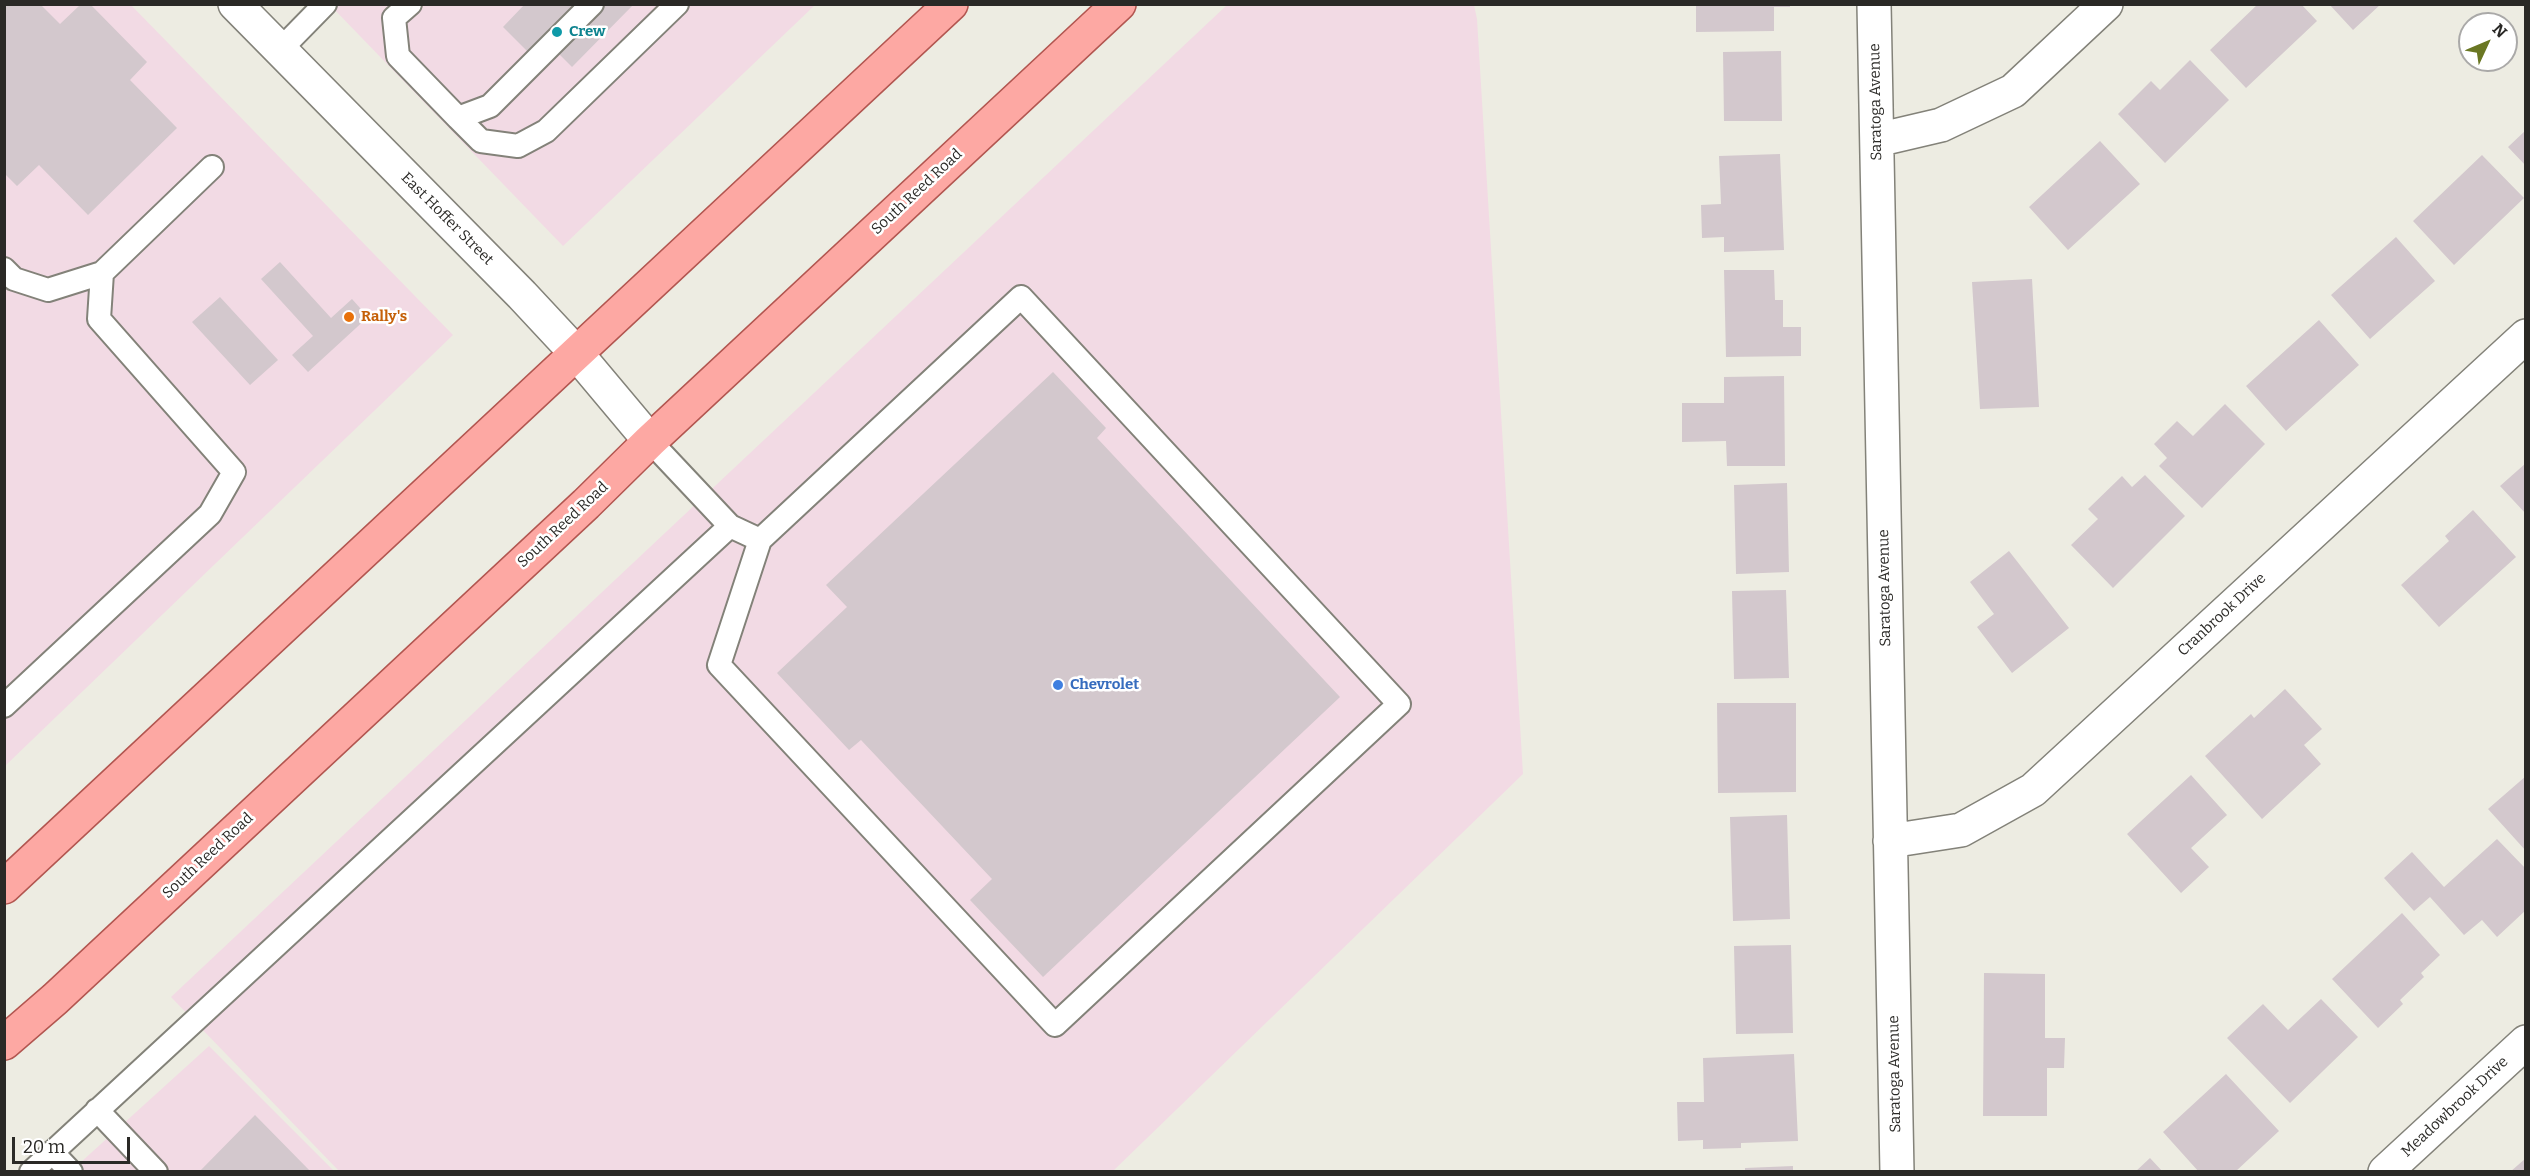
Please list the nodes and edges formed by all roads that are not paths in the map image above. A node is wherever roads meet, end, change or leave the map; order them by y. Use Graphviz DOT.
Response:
graph roads {
  1 [pos="235,4"];
  2 [pos="325,4"];
  3 [pos="410,4"];
  4 [pos="592,4"];
  5 [pos="676,4"];
  6 [pos="951,4"];
  7 [pos="1119,4"];
  8 [pos="1874,4"];
  9 [pos="2106,4"];
  10 [pos="280,50"];
  11 [pos="458,118"];
  12 [pos="1877,140"];
  13 [pos="212,167"];
  14 [pos="4,269"];
  15 [pos="102,273"];
  16 [pos="2526,336"];
  17 [pos="577,354"];
  18 [pos="650,441"];
  19 [pos="730,526"];
  20 [pos="760,540"];
  21 [pos="4,706"];
  22 [pos="1890,841"];
  23 [pos="4,887"];
  24 [pos="2526,1042"];
  25 [pos="4,1043"];
  26 [pos="97,1110"];
  27 [pos="52,1152"];
  28 [pos="31,1172"];
  29 [pos="71,1172"];
  30 [pos="156,1172"];
  31 [pos="1897,1172"];
  32 [pos="2385,1172"];
  1 -- 10 [label="street, East Hoffer Street"];
  2 -- 10 [label="lane"];
  3 -- 11 [label="lane"];
  4 -- 11 [label="lane"];
  5 -- 11 [label="lane"];
  6 -- 17 [label="main road"];
  7 -- 18 [label="main road, South Reed Road"];
  8 -- 12 [label="street, Saratoga Avenue"];
  9 -- 12 [label="street"];
  10 -- 17 [label="street, East Hoffer Street"];
  12 -- 22 [label="street, Saratoga Avenue"];
  13 -- 15 [label="lane"];
  14 -- 15 [label="lane"];
  15 -- 21 [label="lane"];
  16 -- 22 [label="street, Cranbrook Drive"];
  17 -- 18 [label="street, East Hoffer Street"];
  17 -- 23 [label="main road"];
  18 -- 19 [label="lane"];
  18 -- 25 [label="main road, South Reed Road"];
  19 -- 20 [label="lane"];
  19 -- 26 [label="lane"];
  20 -- 20 [label="lane"];
  22 -- 31 [label="street, Saratoga Avenue"];
  24 -- 32 [label="street, Meadowbrook Drive"];
  26 -- 27 [label="lane"];
  26 -- 30 [label="lane"];
  27 -- 28 [label="lane"];
  27 -- 29 [label="lane"];
}
